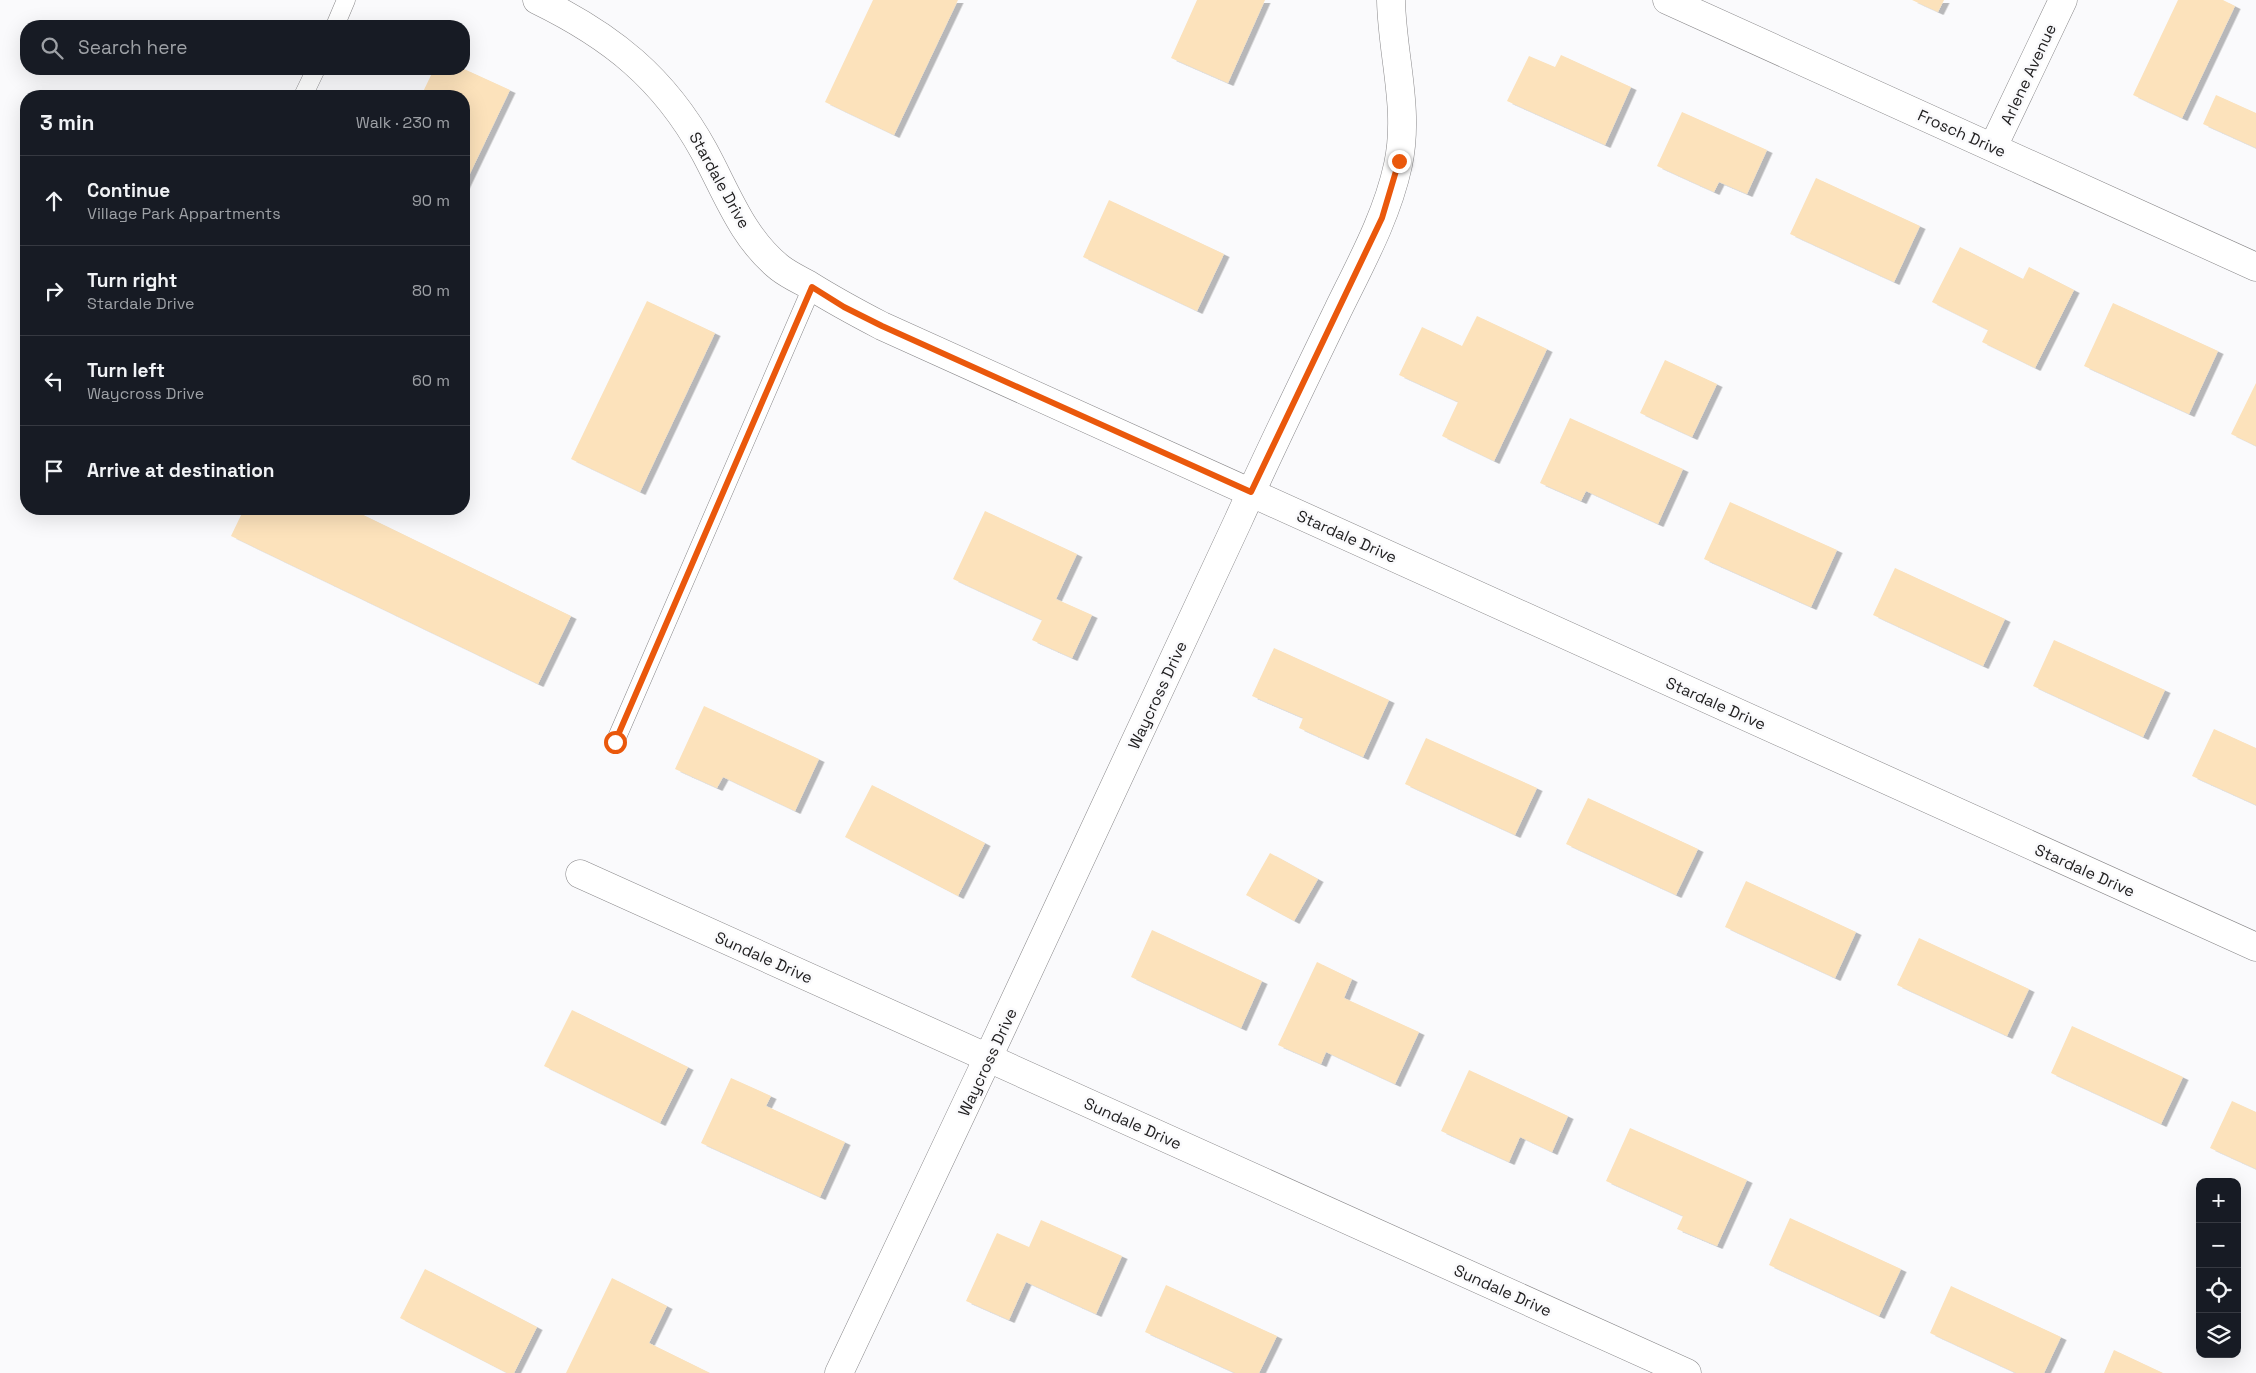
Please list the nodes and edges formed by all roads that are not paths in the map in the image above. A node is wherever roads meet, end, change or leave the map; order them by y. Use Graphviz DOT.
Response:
graph roads {
  1 [pos="346,0"];
  2 [pos="536,0"];
  3 [pos="1391,0"];
  4 [pos="1667,0"];
  5 [pos="2063,0"];
  6 [pos="337,20"];
  7 [pos="313,75"];
  8 [pos="307,90"];
  9 [pos="1993,147"];
  10 [pos="2256,267"];
  11 [pos="812,287"];
  12 [pos="1251,492"];
  13 [pos="615,742"];
  14 [pos="580,874"];
  15 [pos="2256,947"];
  16 [pos="989,1058"];
  17 [pos="839,1373"];
  18 [pos="1687,1373"];
  1 -- 6 [label="lane"];
  2 -- 11 [label="street, Stardale Drive"];
  3 -- 12 [label="street, Waycross Drive"];
  4 -- 9 [label="street, Frosch Drive"];
  5 -- 9 [label="street, Arlene Avenue"];
  7 -- 8 [label="lane"];
  9 -- 10 [label="street, Frosch Drive"];
  11 -- 12 [label="street, Stardale Drive"];
  11 -- 13 [label="lane"];
  12 -- 15 [label="street, Stardale Drive"];
  12 -- 16 [label="street, Waycross Drive"];
  14 -- 16 [label="street, Sundale Drive"];
  16 -- 17 [label="street, Waycross Drive"];
  16 -- 18 [label="street, Sundale Drive"];
}
